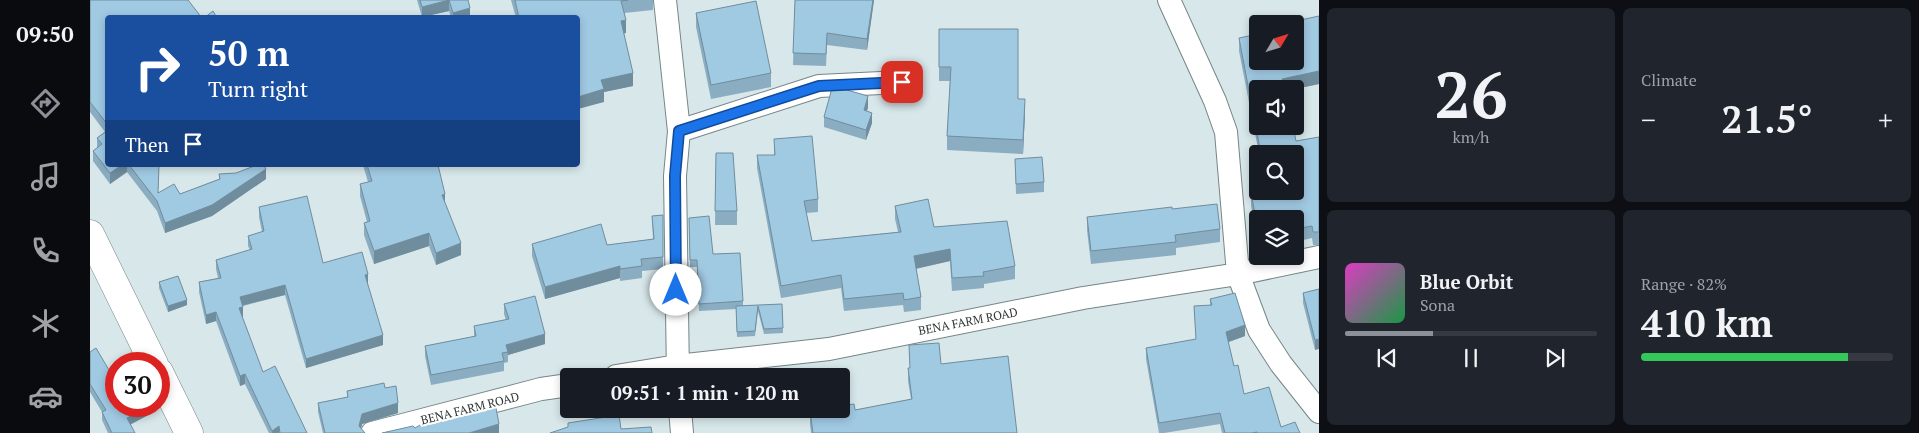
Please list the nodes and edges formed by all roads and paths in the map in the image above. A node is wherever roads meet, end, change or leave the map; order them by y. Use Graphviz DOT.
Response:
graph roads {
  1 [pos="665,0"];
  2 [pos="1169,0"];
  3 [pos="902,82"];
  4 [pos="679,131"];
  5 [pos="90,234"];
  6 [pos="1319,257"];
  7 [pos="1238,274"];
  8 [pos="148,352"];
  9 [pos="677,368"];
  10 [pos="698,368"];
  11 [pos="560,386"];
  12 [pos="170,394"];
  13 [pos="1319,412"];
  14 [pos="681,418"];
  15 [pos="189,433"];
  16 [pos="372,433"];
  17 [pos="682,433"];
  1 -- 4 [label="street"];
  2 -- 7 [label="street"];
  3 -- 4 [label="street"];
  4 -- 9 [label="street"];
  5 -- 8 [label="main road"];
  6 -- 7 [label="street, BENA FARM ROAD"];
  7 -- 10 [label="street, BENA FARM ROAD"];
  7 -- 13 [label="street"];
  11 -- 16 [label="street, BENA FARM ROAD"];
  12 -- 15 [label="main road"];
  14 -- 17 [label="street"];
}
